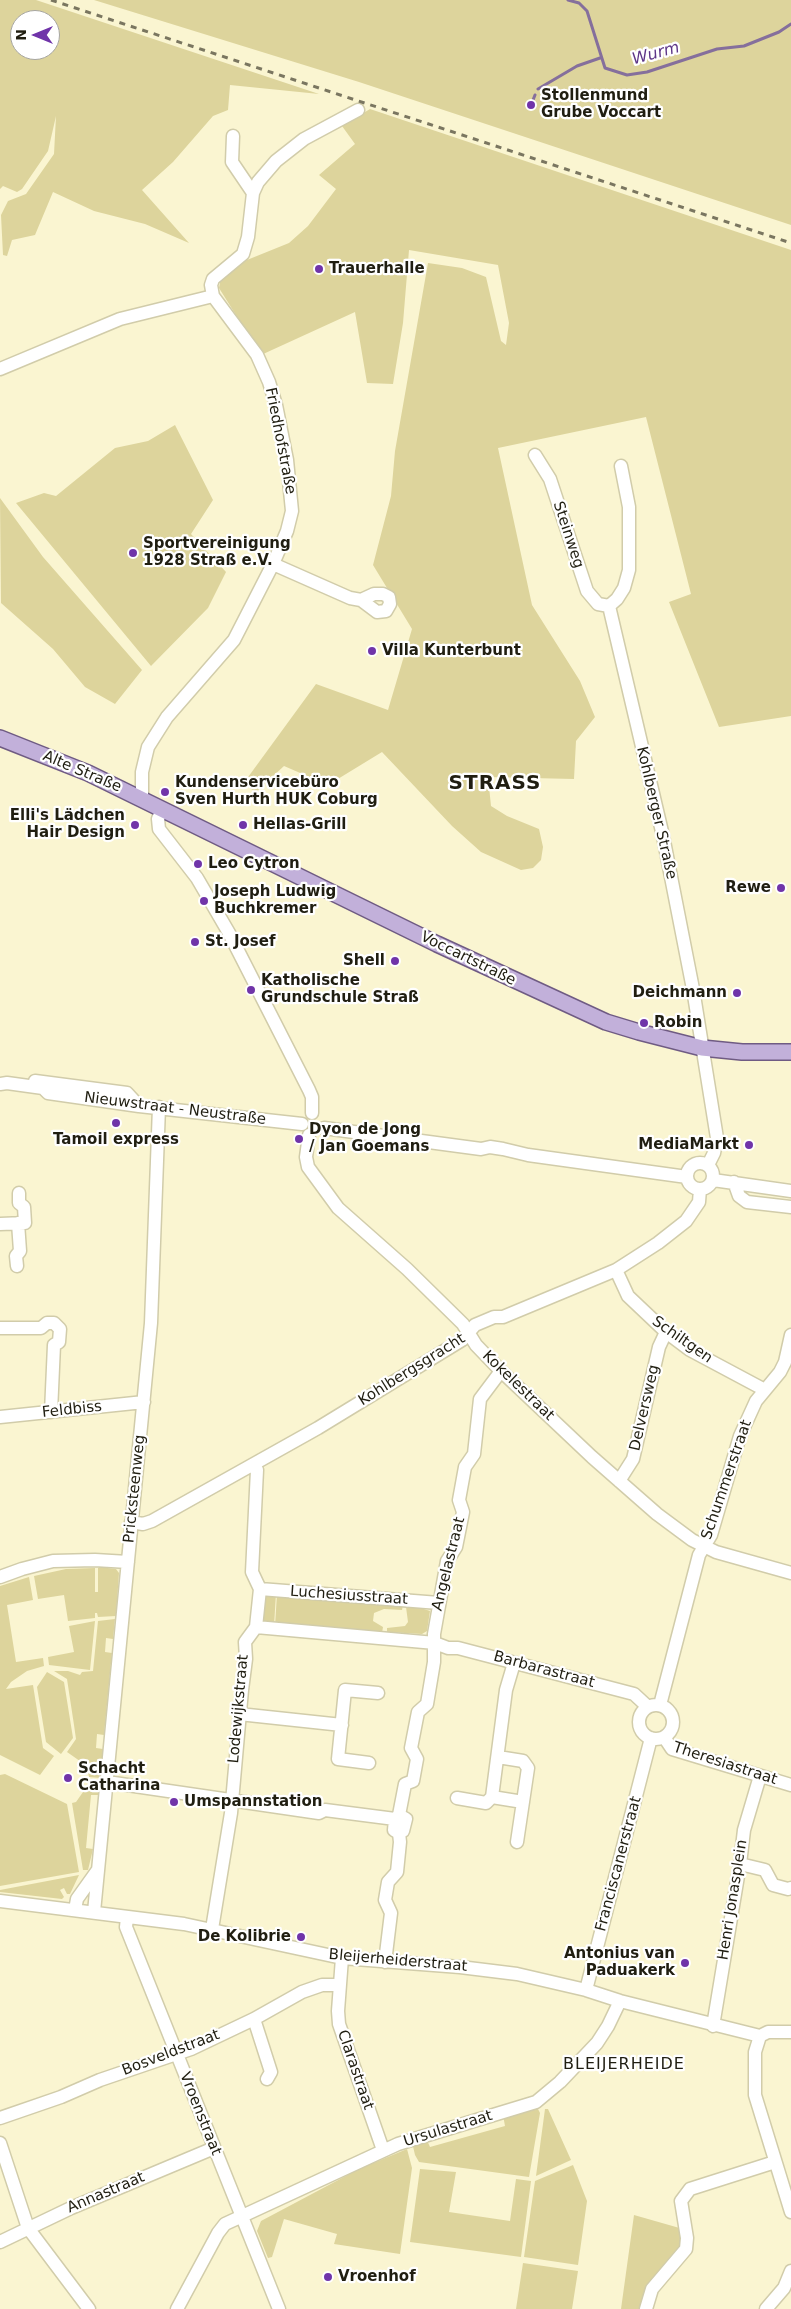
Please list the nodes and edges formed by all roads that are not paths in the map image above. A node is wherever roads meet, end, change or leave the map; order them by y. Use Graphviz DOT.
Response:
graph roads {
  1 [pos="358,110"];
  2 [pos="233,136"];
  3 [pos="252,193"];
  4 [pos="212,296"];
  5 [pos="0,369"];
  6 [pos="536,455"];
  7 [pos="621,466"];
  8 [pos="273,564"];
  9 [pos="361,600"];
  10 [pos="608,606"];
  11 [pos="0,738"];
  12 [pos="142,799"];
  13 [pos="162,809"];
  14 [pos="702,1048"];
  15 [pos="791,1052"];
  16 [pos="0,1076"];
  17 [pos="0,1086"];
  18 [pos="138,1106"];
  19 [pos="159,1107"];
  20 [pos="312,1114"];
  21 [pos="324,1128"];
  22 [pos="305,1130"];
  23 [pos="708,1165"];
  24 [pos="687,1177"];
  25 [pos="713,1180"];
  26 [pos="734,1182"];
  27 [pos="700,1189"];
  28 [pos="791,1191"];
  29 [pos="18,1193"];
  30 [pos="791,1207"];
  31 [pos="26,1223"];
  32 [pos="0,1224"];
  33 [pos="16,1266"];
  34 [pos="616,1270"];
  35 [pos="0,1328"];
  36 [pos="666,1332"];
  37 [pos="469,1334"];
  38 [pos="791,1335"];
  39 [pos="501,1371"];
  40 [pos="766,1390"];
  41 [pos="144,1402"];
  42 [pos="51,1412"];
  43 [pos="0,1417"];
  44 [pos="254,1464"];
  45 [pos="619,1481"];
  46 [pos="131,1522"];
  47 [pos="704,1546"];
  48 [pos="128,1562"];
  49 [pos="791,1573"];
  50 [pos="0,1577"];
  51 [pos="260,1589"];
  52 [pos="439,1603"];
  53 [pos="256,1627"];
  54 [pos="435,1642"];
  55 [pos="514,1663"];
  56 [pos="378,1693"];
  57 [pos="654,1706"];
  58 [pos="239,1714"];
  59 [pos="342,1725"];
  60 [pos="658,1738"];
  61 [pos="498,1757"];
  62 [pos="369,1763"];
  63 [pos="760,1776"];
  64 [pos="107,1782"];
  65 [pos="791,1785"];
  66 [pos="492,1797"];
  67 [pos="457,1798"];
  68 [pos="231,1801"];
  69 [pos="523,1802"];
  70 [pos="397,1817"];
  71 [pos="517,1842"];
  72 [pos="740,1864"];
  73 [pos="98,1869"];
  74 [pos="791,1888"];
  75 [pos="0,1901"];
  76 [pos="75,1910"];
  77 [pos="94,1912"];
  78 [pos="127,1917"];
  79 [pos="212,1929"];
  80 [pos="342,1958"];
  81 [pos="385,1962"];
  82 [pos="339,1985"];
  83 [pos="586,1990"];
  84 [pos="620,2001"];
  85 [pos="254,2019"];
  86 [pos="713,2026"];
  87 [pos="791,2032"];
  88 [pos="760,2036"];
  89 [pos="176,2054"];
  90 [pos="267,2079"];
  91 [pos="0,2118"];
  92 [pos="0,2143"];
  93 [pos="214,2148"];
  94 [pos="383,2150"];
  95 [pos="775,2162"];
  96 [pos="791,2212"];
  97 [pos="242,2217"];
  98 [pos="28,2228"];
  99 [pos="0,2242"];
  100 [pos="791,2271"];
  101 [pos="89,2309"];
  102 [pos="176,2309"];
  103 [pos="279,2309"];
  104 [pos="646,2309"];
  105 [pos="766,2309"];
  1 -- 3 [label="street"];
  2 -- 3 [label="street"];
  3 -- 4 [label="street"];
  4 -- 5 [label="street"];
  4 -- 8 [label="street, Friedhofstraße"];
  6 -- 10 [label="street, Steinweg"];
  7 -- 10 [label="street"];
  8 -- 9 [label="street"];
  8 -- 12 [label="street, Friedhofstraße"];
  10 -- 14 [label="street, Kohlberger Straße"];
  11 -- 12 [label="main road, Alte Straße"];
  12 -- 13 [label="main road, Alte Straße"];
  13 -- 14 [label="main road, Voccartstraße"];
  13 -- 20 [label="street"];
  14 -- 15 [label="main road, Voccartstraße"];
  14 -- 23 [label="street, Kohlberger Straße"];
  16 -- 18 [label="street"];
  17 -- 18 [label="street, Nieuwstraat - Neustraße"];
  18 -- 19 [label="street, Nieuwstraat - Neustraße"];
  19 -- 22 [label="street, Nieuwstraat - Neustraße"];
  19 -- 41 [label="street, Pricksteenweg"];
  20 -- 21 [label="street"];
  20 -- 22 [label="street"];
  21 -- 22 [label="street"];
  21 -- 24 [label="street"];
  22 -- 37 [label="street, Kokelestraat"];
  23 -- 24 [label="street"];
  23 -- 25 [label="street"];
  24 -- 27 [label="street"];
  25 -- 26 [label="street"];
  25 -- 27 [label="street"];
  26 -- 28 [label="street"];
  26 -- 30 [label="street"];
  27 -- 34 [label="street, Kohlbergsgracht"];
  29 -- 31 [label="street"];
  31 -- 32 [label="street"];
  31 -- 33 [label="street"];
  34 -- 36 [label="street, Schiltgen"];
  34 -- 37 [label="street, Kohlbergsgracht"];
  35 -- 42 [label="street"];
  36 -- 40 [label="street, Schiltgen"];
  36 -- 45 [label="street, Delversweg"];
  37 -- 39 [label="street, Kokelestraat"];
  37 -- 44 [label="street, Kohlbergsgracht"];
  38 -- 40 [label="street, Schummerstraat"];
  39 -- 45 [label="street, Kokelestraat"];
  39 -- 52 [label="street, Angelastraat"];
  40 -- 47 [label="street, Schummerstraat"];
  41 -- 42 [label="street, Feldbiss"];
  41 -- 46 [label="street, Pricksteenweg"];
  42 -- 43 [label="street, Feldbiss"];
  44 -- 46 [label="street, Kohlbergsgracht"];
  44 -- 51 [label="street, Lodewijkstraat"];
  45 -- 47 [label="street, Kokelestraat"];
  46 -- 48 [label="street, Pricksteenweg"];
  47 -- 49 [label="street, Kokelestraat"];
  47 -- 57 [label="street"];
  48 -- 50 [label="street"];
  48 -- 64 [label="street, Pricksteenweg"];
  51 -- 52 [label="street, Luchesiusstraat"];
  51 -- 53 [label="street, Lodewijkstraat"];
  52 -- 54 [label="street, Angelastraat"];
  53 -- 54 [label="street"];
  53 -- 58 [label="street, Lodewijkstraat"];
  54 -- 55 [label="street, Barbarastraat"];
  54 -- 70 [label="street, Angelastraat"];
  55 -- 57 [label="street, Barbarastraat"];
  55 -- 61 [label="street"];
  56 -- 59 [label="street"];
  57 -- 60 [label="street"];
  57 -- 60 [label="street"];
  58 -- 59 [label="street"];
  58 -- 68 [label="street, Lodewijkstraat"];
  59 -- 62 [label="street"];
  60 -- 63 [label="street, Theresiastraat"];
  60 -- 83 [label="street, Franciscanerstraat"];
  61 -- 66 [label="street"];
  61 -- 69 [label="street"];
  63 -- 65 [label="street, Theresiastraat"];
  63 -- 72 [label="street, Henri Jonasplein"];
  64 -- 68 [label="street"];
  64 -- 73 [label="street, Pricksteenweg"];
  66 -- 67 [label="street"];
  66 -- 69 [label="street"];
  68 -- 70 [label="street"];
  68 -- 79 [label="street, Lodewijkstraat"];
  69 -- 71 [label="street"];
  70 -- 81 [label="street, Angelastraat"];
  72 -- 74 [label="street"];
  72 -- 86 [label="street, Henri Jonasplein"];
  73 -- 76 [label="street, Pricksteenweg"];
  73 -- 77 [label="street, Pricksteenweg"];
  75 -- 76 [label="street, Bleijerheiderstraat"];
  76 -- 77 [label="street, Bleijerheiderstraat"];
  77 -- 78 [label="street, Bleijerheiderstraat"];
  78 -- 79 [label="street, Bleijerheiderstraat"];
  78 -- 89 [label="street, Vroenstraat"];
  79 -- 80 [label="street, Bleijerheiderstraat"];
  80 -- 81 [label="street, Bleijerheiderstraat"];
  80 -- 82 [label="street, Clarastraat"];
  81 -- 83 [label="street, Bleijerheiderstraat"];
  82 -- 85 [label="street, Bosveldstraat"];
  82 -- 94 [label="street, Clarastraat"];
  83 -- 84 [label="street, Bleijerheiderstraat"];
  84 -- 86 [label="street, Bleijerheiderstraat"];
  84 -- 94 [label="street, Ursulastraat"];
  85 -- 89 [label="street, Bosveldstraat"];
  85 -- 90 [label="street"];
  86 -- 88 [label="street, Bleijerheiderstraat"];
  87 -- 88 [label="street, Bleijerheiderstraat"];
  88 -- 95 [label="street"];
  89 -- 91 [label="street, Bosveldstraat"];
  89 -- 93 [label="street, Vroenstraat"];
  92 -- 98 [label="street"];
  93 -- 97 [label="street, Vroenstraat"];
  93 -- 98 [label="street, Annastraat"];
  94 -- 97 [label="street, Ursulastraat"];
  95 -- 96 [label="street"];
  95 -- 104 [label="street"];
  97 -- 102 [label="street, Ursulastraat"];
  97 -- 103 [label="street, Vroenstraat"];
  98 -- 99 [label="street, Annastraat"];
  98 -- 101 [label="street"];
  100 -- 105 [label="street"];
}
